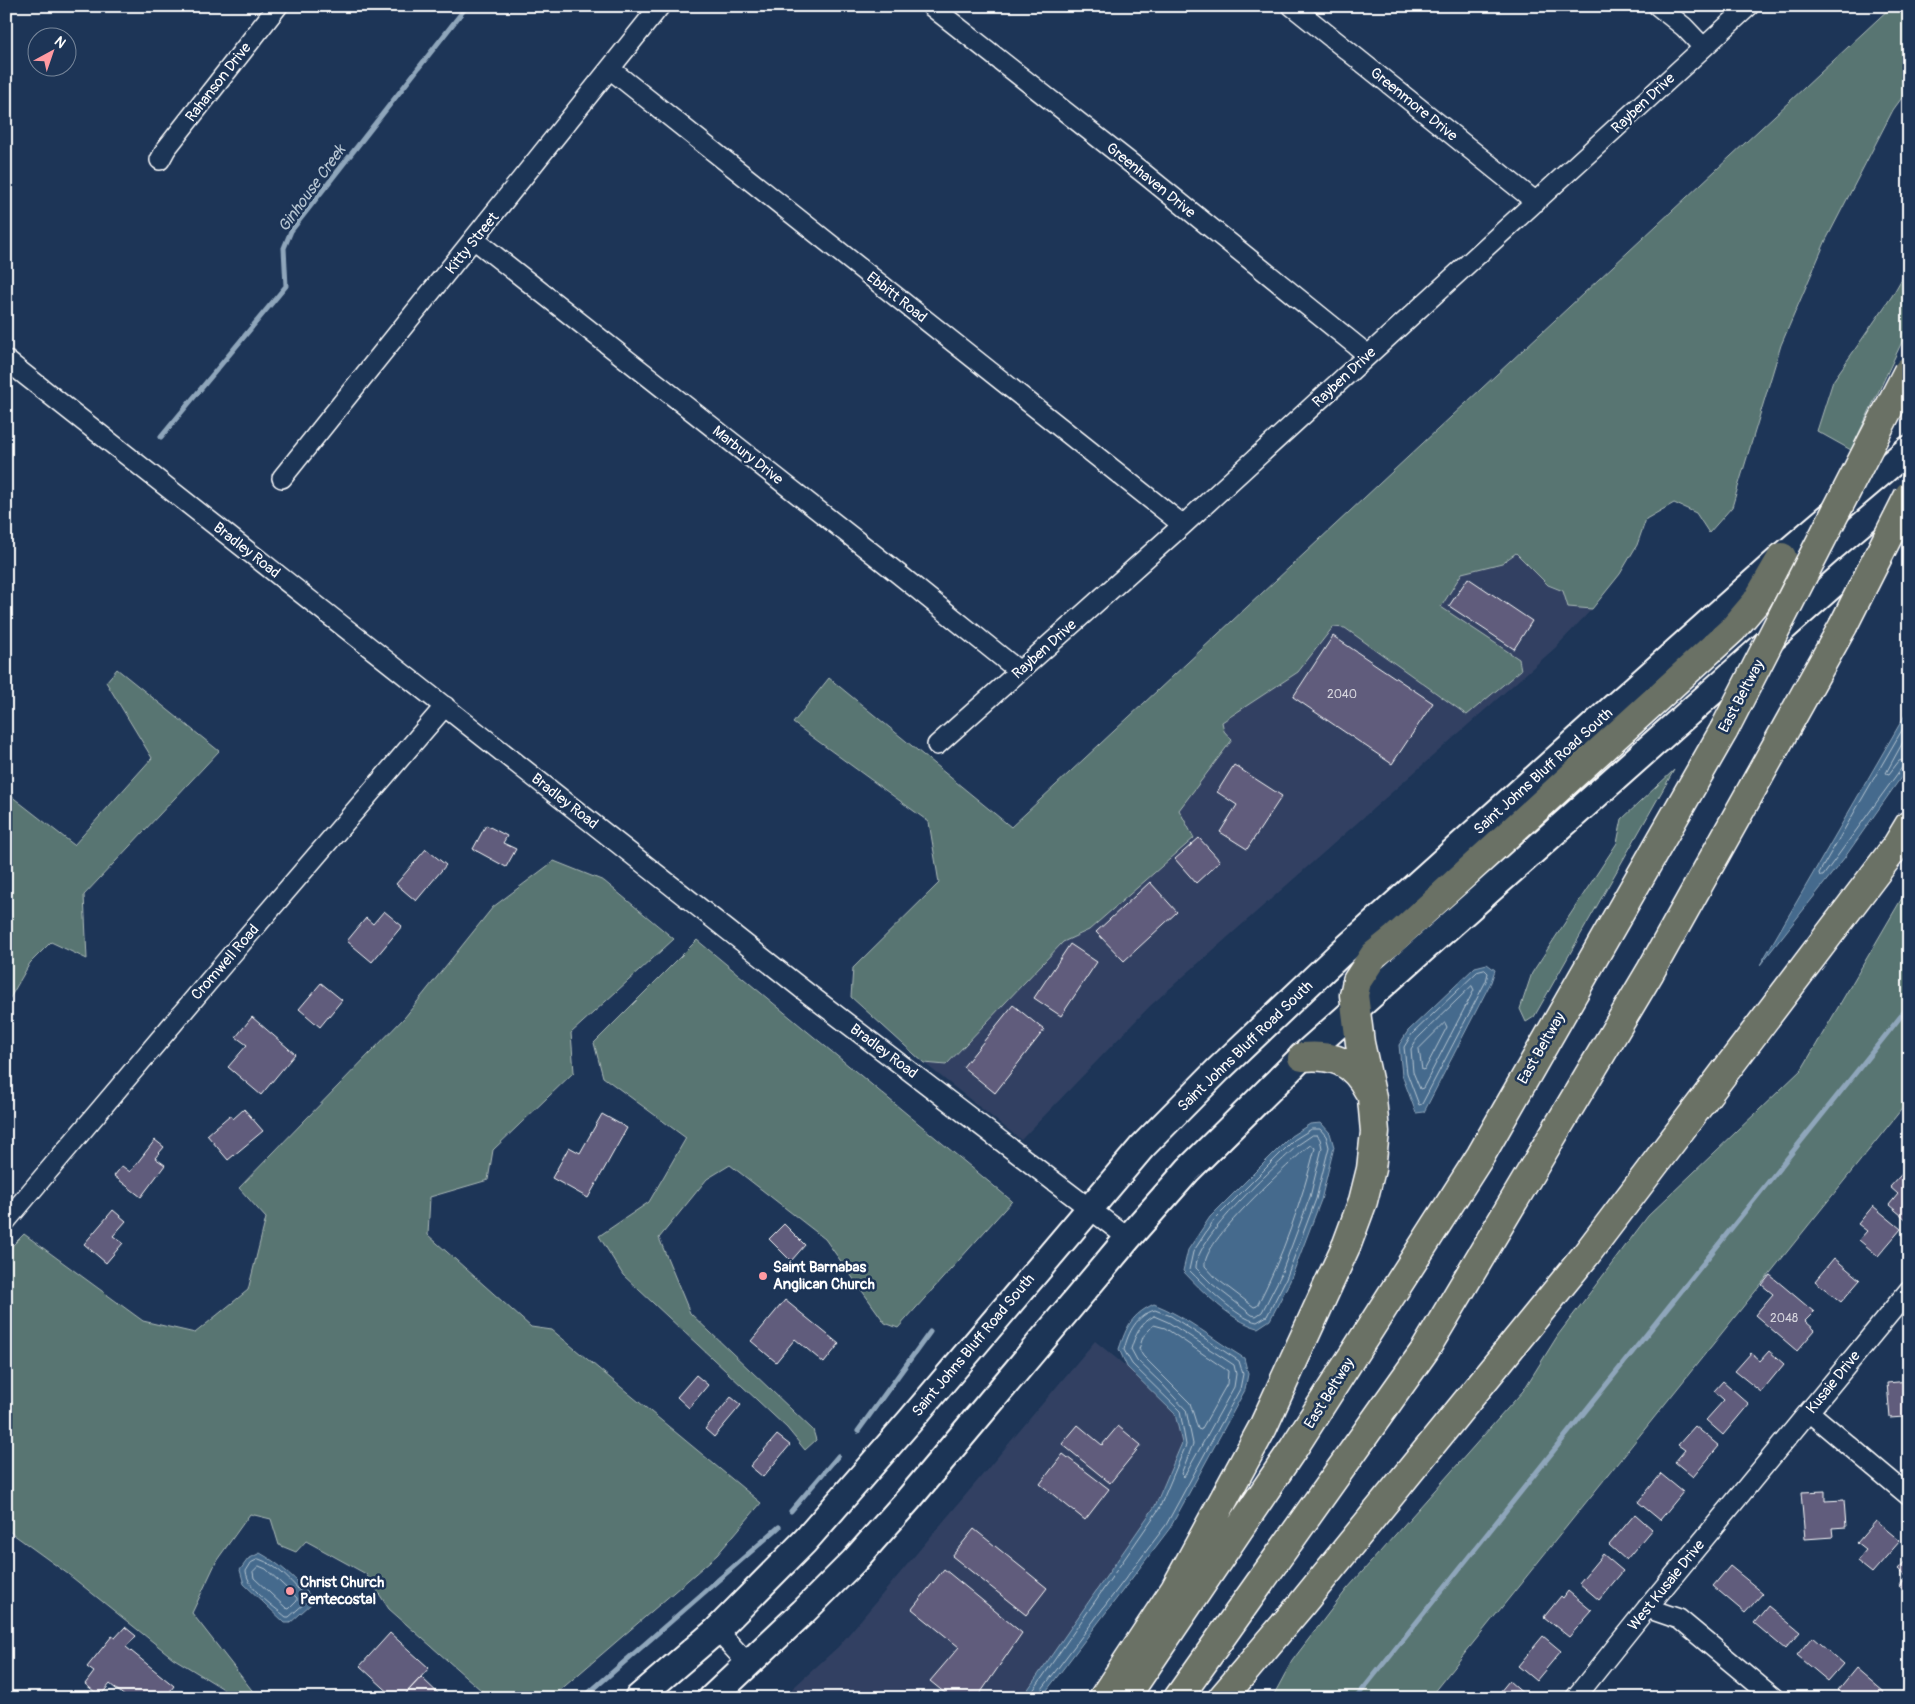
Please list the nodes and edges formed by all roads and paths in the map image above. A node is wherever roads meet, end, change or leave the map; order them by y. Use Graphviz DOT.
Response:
graph roads {
  1 [pos="278,6"];
  2 [pos="660,6"];
  3 [pos="931,6"];
  4 [pos="1292,6"];
  5 [pos="1658,6"];
  6 [pos="1748,6"];
  7 [pos="1703,47"];
  8 [pos="610,69"];
  9 [pos="160,160"];
  10 [pos="1536,202"];
  11 [pos="475,240"];
  12 [pos="1368,355"];
  13 [pos="6,360"];
  14 [pos="1908,370"];
  15 [pos="1909,449"];
  16 [pos="282,478"];
  17 [pos="1909,495"];
  18 [pos="1909,519"];
  19 [pos="1182,525"];
  20 [pos="1782,557"];
  21 [pos="1019,671"];
  22 [pos="445,706"];
  23 [pos="937,744"];
  24 [pos="1909,825"];
  25 [pos="1356,1010"];
  26 [pos="1302,1058"];
  27 [pos="1372,1098"];
  28 [pos="1089,1207"];
  29 [pos="6,1221"];
  30 [pos="1128,1238"];
  31 [pos="1909,1290"];
  32 [pos="1809,1412"];
  33 [pos="1758,1474"];
  34 [pos="1909,1496"];
  35 [pos="1647,1608"];
  36 [pos="716,1630"];
  37 [pos="748,1664"];
  38 [pos="638,1698"];
  39 [pos="712,1698"];
  40 [pos="1103,1698"];
  41 [pos="1125,1698"];
  42 [pos="1178,1698"];
  43 [pos="1222,1698"];
  44 [pos="1576,1698"];
  45 [pos="1774,1698"];
  1 -- 9 [label="street, Rahanson Drive"];
  2 -- 8 [label="street, Kitty Street"];
  3 -- 12 [label="street, Greenhaven Drive"];
  4 -- 10 [label="street, Greenmore Drive"];
  5 -- 7 [label="street"];
  6 -- 7 [label="street, Rayben Drive"];
  7 -- 10 [label="street, Rayben Drive"];
  8 -- 11 [label="street, Kitty Street"];
  8 -- 19 [label="street, Ebbitt Road"];
  10 -- 12 [label="street, Rayben Drive"];
  11 -- 16 [label="street, Kitty Street"];
  11 -- 21 [label="street, Marbury Drive"];
  12 -- 19 [label="street, Rayben Drive"];
  13 -- 22 [label="street, Bradley Road"];
  14 -- 41 [label="highway, East Beltway, bridge"];
  15 -- 20 [label="main road, Saint Johns Bluff Road South"];
  17 -- 42 [label="highway, bridge"];
  18 -- 25 [label="main road"];
  19 -- 21 [label="street, Rayben Drive"];
  20 -- 25 [label="highway"];
  20 -- 28 [label="main road, Saint Johns Bluff Road South"];
  21 -- 23 [label="street, Rayben Drive"];
  22 -- 28 [label="street, Bradley Road"];
  22 -- 29 [label="street, Cromwell Road"];
  24 -- 43 [label="highway"];
  25 -- 26 [label="main road"];
  25 -- 27 [label="highway"];
  26 -- 27 [label="highway"];
  26 -- 30 [label="main road"];
  27 -- 40 [label="highway"];
  28 -- 30 [label="street, Bradley Road"];
  28 -- 36 [label="main road, Saint Johns Bluff Road South"];
  30 -- 37 [label="main road"];
  31 -- 32 [label="street, Kusaie Drive"];
  32 -- 33 [label="street, Kusaie Drive"];
  32 -- 34 [label="street"];
  33 -- 35 [label="street, West Kusaie Drive"];
  35 -- 44 [label="street, West Kusaie Drive"];
  35 -- 45 [label="street"];
  36 -- 37 [label="street"];
  36 -- 38 [label="main road, Saint Johns Bluff Road South"];
  37 -- 39 [label="main road"];
}
